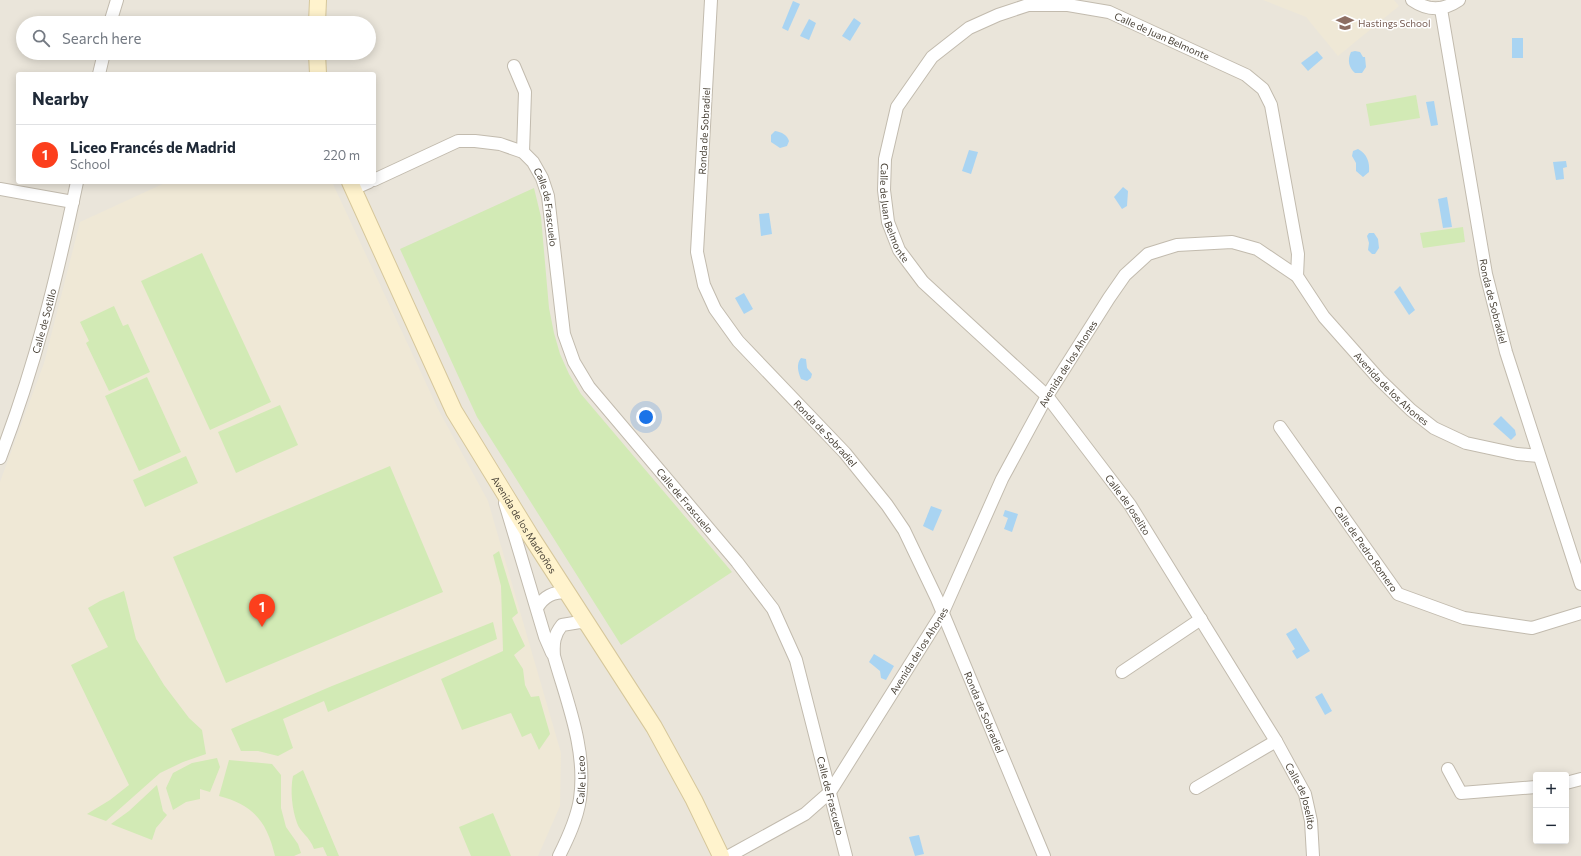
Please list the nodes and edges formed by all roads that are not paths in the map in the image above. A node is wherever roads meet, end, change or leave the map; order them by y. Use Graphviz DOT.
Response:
graph roads {
  1 [pos="117,0"];
  2 [pos="318,0"];
  3 [pos="711,0"];
  4 [pos="1412,0"];
  5 [pos="1459,0"];
  6 [pos="1441,9"];
  7 [pos="112,16"];
  8 [pos="317,16"];
  9 [pos="102,60"];
  10 [pos="317,60"];
  11 [pos="514,66"];
  12 [pos="99,72"];
  13 [pos="318,72"];
  14 [pos="523,152"];
  15 [pos="376,179"];
  16 [pos="77,184"];
  17 [pos="351,186"];
  18 [pos="0,189"];
  19 [pos="73,202"];
  20 [pos="1297,276"];
  21 [pos="1047,396"];
  22 [pos="1280,427"];
  23 [pos="5,429"];
  24 [pos="1539,456"];
  25 [pos="0,458"];
  26 [pos="501,490"];
  27 [pos="1581,584"];
  28 [pos="567,592"];
  29 [pos="537,608"];
  30 [pos="943,612"];
  31 [pos="1581,613"];
  32 [pos="1201,619"];
  33 [pos="587,624"];
  34 [pos="554,656"];
  35 [pos="1122,672"];
  36 [pos="1276,741"];
  37 [pos="1448,769"];
  38 [pos="1581,779"];
  39 [pos="1569,782"];
  40 [pos="1533,787"];
  41 [pos="1196,788"];
  42 [pos="830,792"];
  43 [pos="559,856"];
  44 [pos="721,856"];
  45 [pos="729,856"];
  46 [pos="846,856"];
  47 [pos="1044,856"];
  48 [pos="1314,856"];
  1 -- 7 [label="street"];
  2 -- 8 [label="street"];
  3 -- 30 [label="street, Ronda de Sobradiel"];
  4 -- 6 [label="street"];
  5 -- 6 [label="street"];
  6 -- 24 [label="street, Ronda de Sobradiel"];
  9 -- 12 [label="street"];
  10 -- 13 [label="street"];
  11 -- 14 [label="street"];
  14 -- 15 [label="street"];
  14 -- 42 [label="street, Calle de Frascuelo"];
  16 -- 19 [label="street, Calle de Sotillo"];
  17 -- 26 [label="street, Avenida de los Madroños"];
  18 -- 19 [label="street"];
  19 -- 23 [label="street, Calle de Sotillo"];
  20 -- 21 [label="street, Avenida de los Ahones"];
  20 -- 21 [label="street, Calle de Juan Belmonte"];
  20 -- 24 [label="street, Avenida de los Ahones"];
  21 -- 30 [label="street, Avenida de los Ahones"];
  21 -- 32 [label="street, Calle de Joselito"];
  22 -- 31 [label="street, Calle de Pedro Romero"];
  23 -- 25 [label="street, Calle de Sotillo"];
  24 -- 27 [label="street, Ronda de Sobradiel"];
  26 -- 28 [label="street, Avenida de los Madroños"];
  26 -- 29 [label="street, Calle Liceo"];
  28 -- 29 [label="street"];
  28 -- 33 [label="street, Avenida de los Madroños"];
  29 -- 34 [label="street, Calle Liceo"];
  30 -- 42 [label="street, Avenida de los Ahones"];
  30 -- 47 [label="street, Ronda de Sobradiel"];
  32 -- 35 [label="street"];
  32 -- 36 [label="street, Calle de Joselito"];
  33 -- 34 [label="street, Calle Liceo"];
  33 -- 44 [label="street, Avenida de los Madroños"];
  34 -- 43 [label="street, Calle Liceo"];
  36 -- 41 [label="street"];
  36 -- 48 [label="street, Calle de Joselito"];
  37 -- 40 [label="street"];
  38 -- 39 [label="street"];
  42 -- 45 [label="street, Avenida de los Ahones"];
  42 -- 46 [label="street, Calle de Frascuelo"];
}
